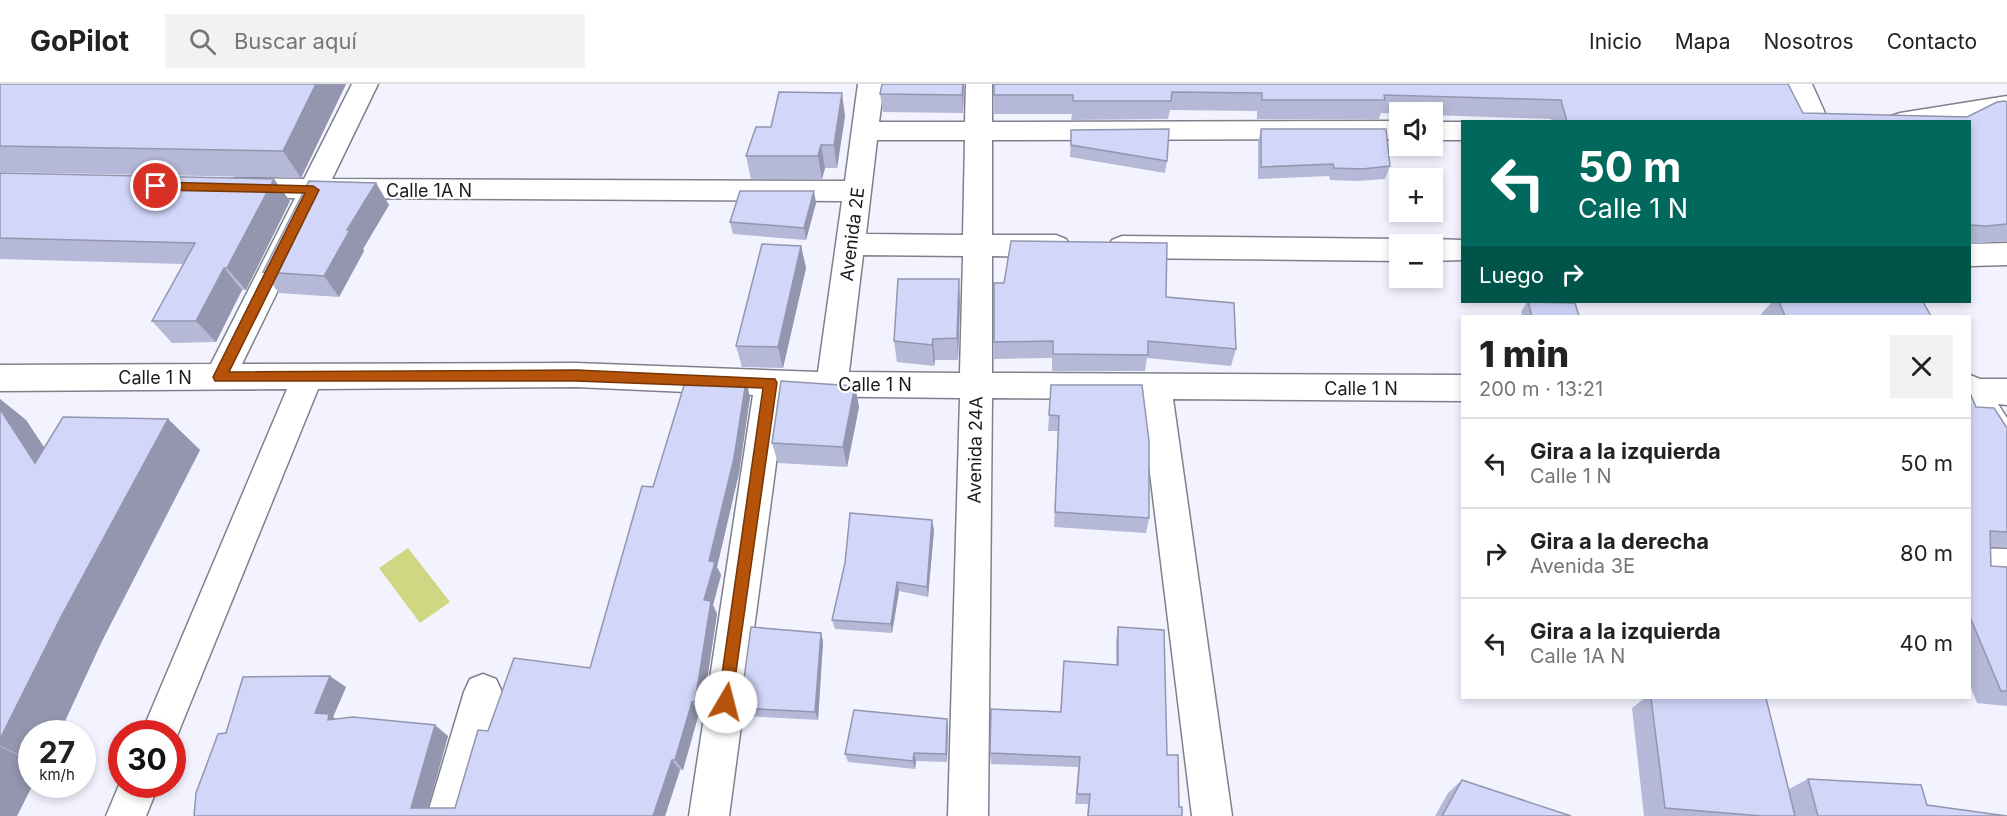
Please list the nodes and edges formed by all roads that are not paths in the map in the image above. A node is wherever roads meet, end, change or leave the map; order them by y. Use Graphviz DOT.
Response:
graph roads {
  1 [pos="365,84"];
  2 [pos="871,84"];
  3 [pos="978,84"];
  4 [pos="1799,84"];
  5 [pos="2007,105"];
  6 [pos="1815,120"];
  7 [pos="1913,120"];
  8 [pos="1389,130"];
  9 [pos="1443,130"];
  10 [pos="865,131"];
  11 [pos="977,131"];
  12 [pos="1461,131"];
  13 [pos="209,187"];
  14 [pos="313,190"];
  15 [pos="858,191"];
  16 [pos="850,244"];
  17 [pos="977,245"];
  18 [pos="1389,249"];
  19 [pos="1443,250"];
  20 [pos="1461,250"];
  21 [pos="1971,255"];
  22 [pos="2007,255"];
  23 [pos="220,377"];
  24 [pos="0,378"];
  25 [pos="307,378"];
  26 [pos="771,383"];
  27 [pos="976,384"];
  28 [pos="832,385"];
  29 [pos="1155,387"];
  30 [pos="1461,388"];
  31 [pos="1971,390"];
  32 [pos="1971,391"];
  33 [pos="2007,392"];
  34 [pos="2007,445"];
  35 [pos="1971,564"];
  36 [pos="2007,565"];
  37 [pos="483,692"];
  38 [pos="166,720"];
  39 [pos="133,798"];
  40 [pos="126,816"];
  41 [pos="447,816"];
  42 [pos="710,816"];
  43 [pos="968,816"];
  44 [pos="1212,816"];
  1 -- 14 [label="street"];
  2 -- 10 [label="street, Avenida 2E"];
  3 -- 11 [label="street, Avenida 24A"];
  4 -- 6 [label="street"];
  5 -- 7 [label="street"];
  8 -- 11 [label="street"];
  9 -- 12 [label="street"];
  10 -- 11 [label="street"];
  10 -- 15 [label="street, Avenida 2E"];
  11 -- 17 [label="street, Avenida 24A"];
  13 -- 14 [label="street, Calle 1A N"];
  14 -- 15 [label="street, Calle 1A N"];
  14 -- 23 [label="street"];
  15 -- 16 [label="street, Avenida 2E"];
  16 -- 17 [label="street"];
  16 -- 28 [label="street, Avenida 2E"];
  17 -- 18 [label="street"];
  17 -- 27 [label="street, Avenida 24A"];
  19 -- 20 [label="street"];
  21 -- 22 [label="street"];
  23 -- 24 [label="street, Calle 1 N"];
  23 -- 25 [label="street, Calle 1 N"];
  25 -- 26 [label="street, Calle 1 N"];
  25 -- 38 [label="street"];
  26 -- 28 [label="street, Calle 1 N"];
  26 -- 42 [label="street"];
  27 -- 28 [label="street, Calle 1 N"];
  27 -- 29 [label="street, Calle 1 N"];
  27 -- 43 [label="street, Avenida 24A"];
  29 -- 30 [label="street, Calle 1 N"];
  29 -- 44 [label="street"];
  31 -- 33 [label="street"];
  32 -- 34 [label="street"];
  35 -- 36 [label="street"];
  37 -- 41 [label="street"];
  39 -- 40 [label="street"];
}
